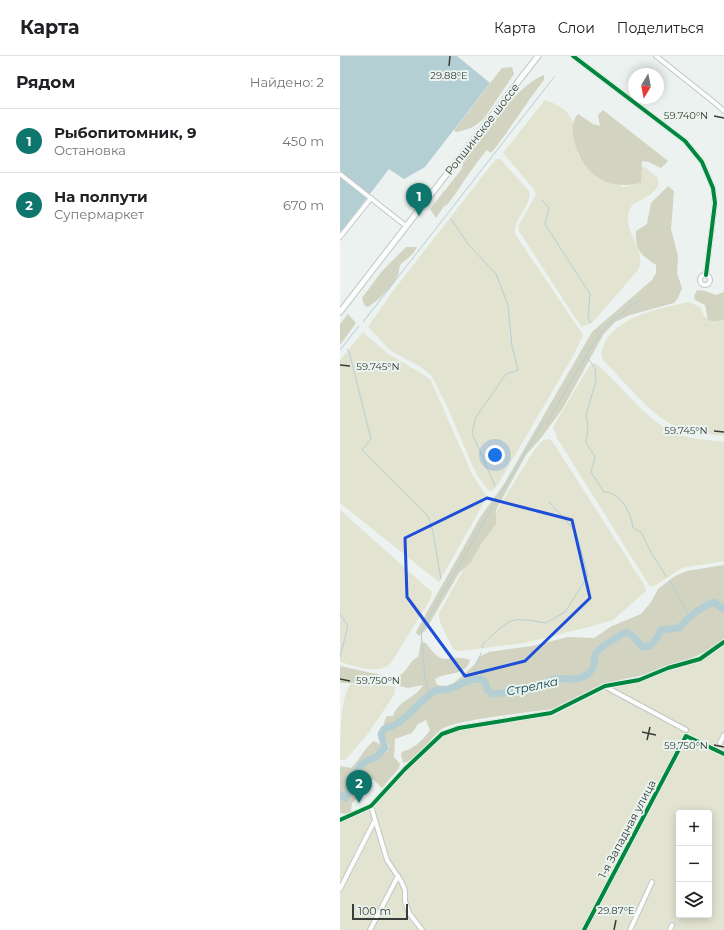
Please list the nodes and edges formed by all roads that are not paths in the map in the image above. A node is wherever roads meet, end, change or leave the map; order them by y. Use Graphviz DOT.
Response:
graph roads {
  1 [pos="572,56"];
  2 [pos="656,56"];
  3 [pos="537,58"];
  4 [pos="724,111"];
  5 [pos="340,174"];
  6 [pos="371,198"];
  7 [pos="406,226"];
  8 [pos="340,237"];
  9 [pos="706,275"];
  10 [pos="342,305"];
  11 [pos="340,312"];
  12 [pos="724,642"];
  13 [pos="605,686"];
  14 [pos="686,730"];
  15 [pos="724,735"];
  16 [pos="720,743"];
  17 [pos="724,754"];
  18 [pos="371,806"];
  19 [pos="340,820"];
  20 [pos="376,820"];
  21 [pos="398,876"];
  22 [pos="652,882"];
  23 [pos="340,889"];
  24 [pos="672,925"];
  25 [pos="370,930"];
  26 [pos="422,930"];
  27 [pos="584,930"];
  28 [pos="630,930"];
  29 [pos="670,930"];
  1 -- 9 [label="street"];
  2 -- 4 [label="street"];
  3 -- 7 [label="main road, Ропшинское шоссе"];
  5 -- 6 [label="street"];
  6 -- 7 [label="street"];
  6 -- 8 [label="street"];
  7 -- 10 [label="main road, Ропшинское шоссе"];
  10 -- 11 [label="main road, Ропшинское шоссе"];
  12 -- 13 [label="street"];
  13 -- 14 [label="street"];
  13 -- 18 [label="street"];
  15 -- 16 [label="street"];
  17 -- 27 [label="street, 1-я Западная улица"];
  18 -- 19 [label="street"];
  18 -- 20 [label="street"];
  20 -- 21 [label="street"];
  20 -- 23 [label="street"];
  21 -- 25 [label="street"];
  21 -- 26 [label="street"];
  22 -- 28 [label="street"];
  24 -- 29 [label="street"];
}
